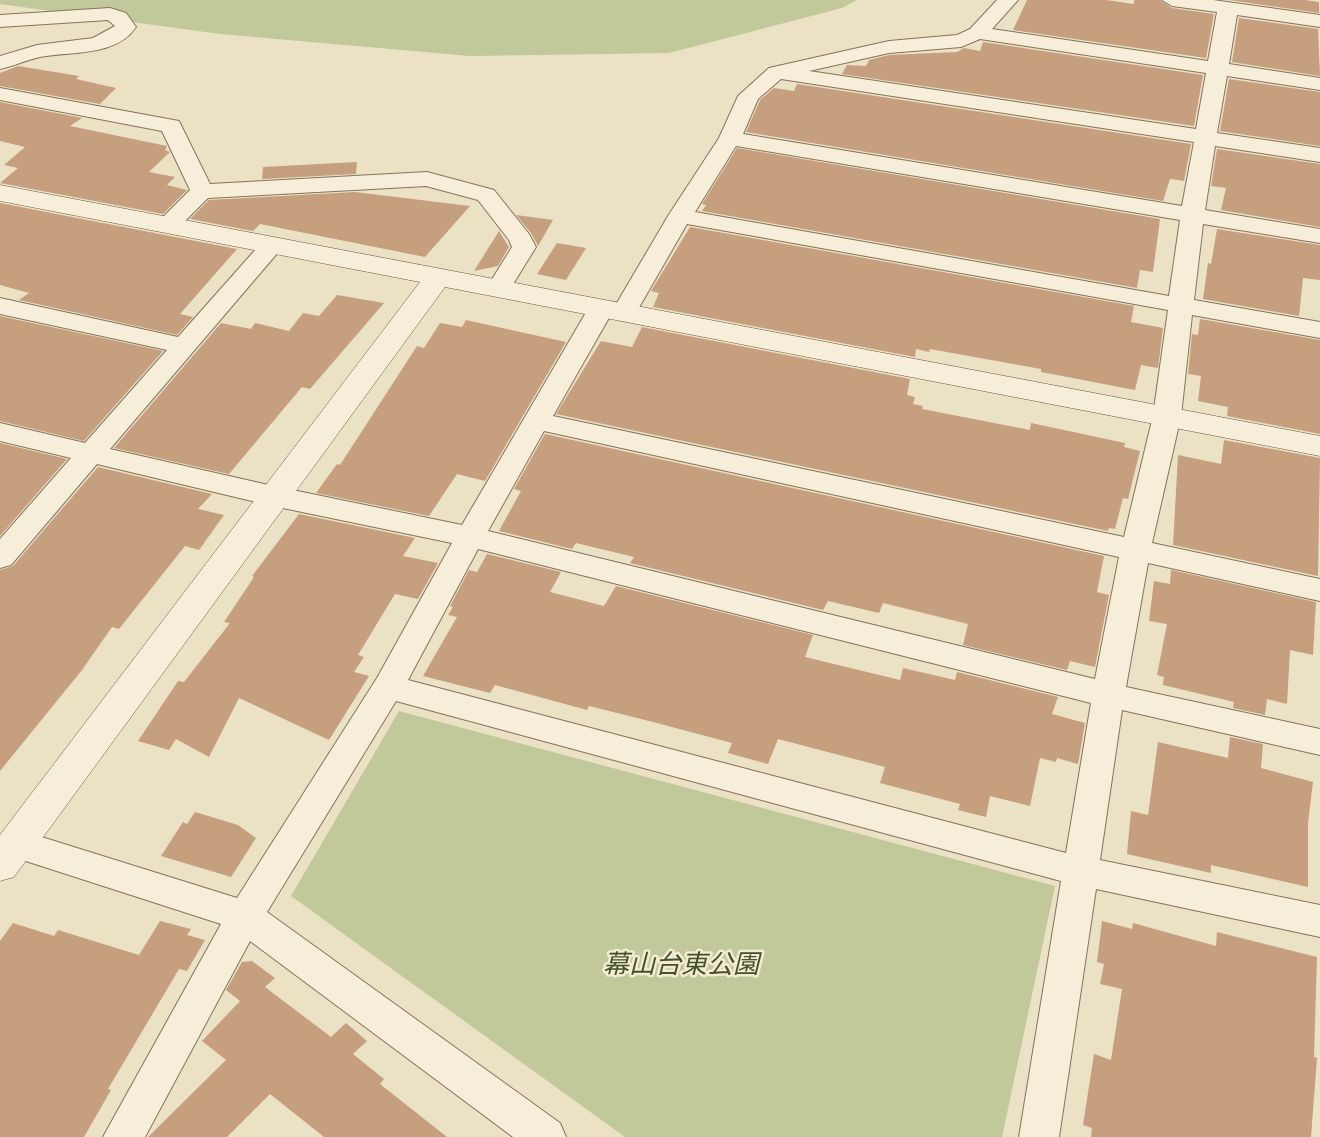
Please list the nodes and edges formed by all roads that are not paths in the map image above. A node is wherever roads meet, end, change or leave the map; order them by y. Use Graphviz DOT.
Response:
graph roads {
  1 [pos="1008,0"];
  2 [pos="1172,0"];
  3 [pos="1228,8"];
  4 [pos="0,21"];
  5 [pos="1320,21"];
  6 [pos="976,33"];
  7 [pos="0,63"];
  8 [pos="1218,69"];
  9 [pos="776,72"];
  10 [pos="1320,84"];
  11 [pos="0,94"];
  12 [pos="729,138"];
  13 [pos="1207,138"];
  14 [pos="1320,155"];
  15 [pos="202,191"];
  16 [pos="0,193"];
  17 [pos="1192,215"];
  18 [pos="680,216"];
  19 [pos="168,225"];
  20 [pos="1320,236"];
  21 [pos="272,245"];
  22 [pos="438,277"];
  23 [pos="498,289"];
  24 [pos="1179,303"];
  25 [pos="0,306"];
  26 [pos="612,311"];
  27 [pos="1320,330"];
  28 [pos="185,346"];
  29 [pos="1167,416"];
  30 [pos="537,421"];
  31 [pos="0,432"];
  32 [pos="1320,446"];
  33 [pos="92,453"];
  34 [pos="273,496"];
  35 [pos="470,537"];
  36 [pos="1135,551"];
  37 [pos="0,558"];
  38 [pos="1320,590"];
  39 [pos="388,687"];
  40 [pos="1108,695"];
  41 [pos="1320,742"];
  42 [pos="8,854"];
  43 [pos="1079,871"];
  44 [pos="245,916"];
  45 [pos="1320,921"];
  46 [pos="123,1137"];
  47 [pos="546,1137"];
  48 [pos="1039,1137"];
  1 -- 6 [label="street"];
  2 -- 3 [label="street"];
  3 -- 5 [label="street"];
  3 -- 8 [label="street"];
  4 -- 7 [label="street"];
  6 -- 8 [label="street"];
  6 -- 9 [label="street"];
  8 -- 10 [label="street"];
  8 -- 13 [label="street"];
  9 -- 12 [label="street"];
  9 -- 13 [label="street"];
  11 -- 15 [label="street"];
  12 -- 17 [label="street"];
  12 -- 18 [label="street"];
  13 -- 14 [label="street"];
  13 -- 17 [label="street"];
  15 -- 19 [label="street"];
  15 -- 23 [label="street"];
  16 -- 19 [label="street"];
  17 -- 20 [label="street"];
  17 -- 24 [label="street"];
  18 -- 24 [label="street"];
  18 -- 26 [label="street"];
  19 -- 21 [label="street"];
  21 -- 22 [label="street"];
  21 -- 28 [label="street"];
  22 -- 23 [label="street"];
  22 -- 34 [label="street"];
  23 -- 26 [label="street"];
  24 -- 27 [label="street"];
  24 -- 29 [label="street"];
  25 -- 28 [label="street"];
  26 -- 29 [label="street"];
  26 -- 30 [label="street"];
  28 -- 33 [label="street"];
  29 -- 32 [label="street"];
  29 -- 36 [label="street"];
  30 -- 35 [label="street"];
  30 -- 36 [label="street"];
  31 -- 33 [label="street"];
  33 -- 34 [label="street"];
  33 -- 37 [label="street"];
  34 -- 35 [label="street"];
  34 -- 42 [label="street"];
  35 -- 39 [label="street"];
  35 -- 40 [label="street"];
  36 -- 38 [label="street"];
  36 -- 40 [label="street"];
  39 -- 43 [label="street"];
  39 -- 44 [label="street"];
  40 -- 41 [label="street"];
  40 -- 43 [label="street"];
  42 -- 44 [label="street"];
  43 -- 45 [label="street"];
  43 -- 48 [label="street"];
  44 -- 46 [label="street"];
  44 -- 47 [label="street"];
}
